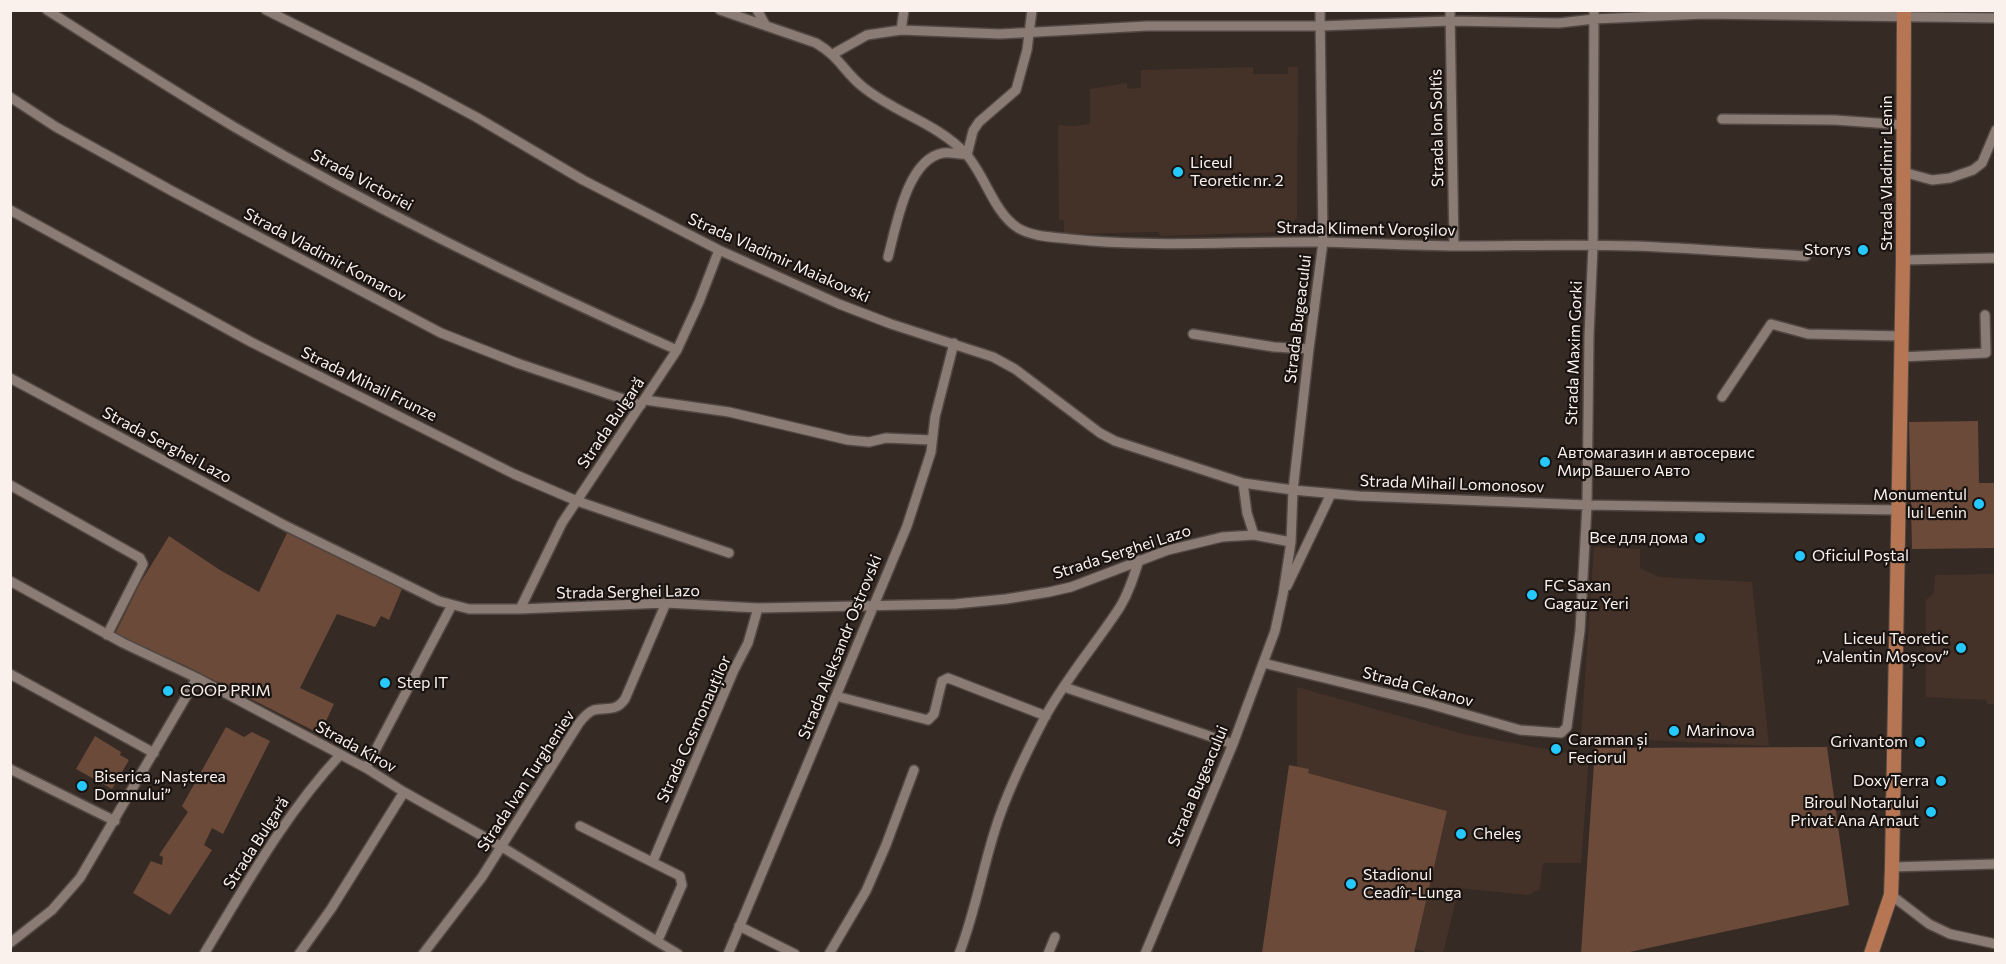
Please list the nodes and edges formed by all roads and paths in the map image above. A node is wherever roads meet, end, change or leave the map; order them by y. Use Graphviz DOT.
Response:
graph roads {
  1 [pos="47,10"];
  2 [pos="266,10"];
  3 [pos="720,10"];
  4 [pos="757,10"];
  5 [pos="904,10"];
  6 [pos="1032,10"];
  7 [pos="1320,10"];
  8 [pos="1450,10"];
  9 [pos="1703,12"];
  10 [pos="1904,14"];
  11 [pos="1594,15"];
  12 [pos="1995,18"];
  13 [pos="1450,21"];
  14 [pos="766,26"];
  15 [pos="1321,26"];
  16 [pos="901,30"];
  17 [pos="1030,32"];
  18 [pos="833,54"];
  19 [pos="10,97"];
  20 [pos="1722,119"];
  21 [pos="1904,125"];
  22 [pos="1995,130"];
  23 [pos="967,155"];
  24 [pos="1903,172"];
  25 [pos="10,210"];
  26 [pos="1323,242"];
  27 [pos="1454,246"];
  28 [pos="1593,246"];
  29 [pos="719,250"];
  30 [pos="1806,256"];
  31 [pos="888,257"];
  32 [pos="1995,258"];
  33 [pos="1903,260"];
  34 [pos="1985,315"];
  35 [pos="1193,334"];
  36 [pos="1901,336"];
  37 [pos="954,343"];
  38 [pos="1309,349"];
  39 [pos="677,350"];
  40 [pos="1901,357"];
  41 [pos="10,378"];
  42 [pos="1722,397"];
  43 [pos="643,403"];
  44 [pos="931,440"];
  45 [pos="1243,483"];
  46 [pos="10,485"];
  47 [pos="1293,490"];
  48 [pos="1331,494"];
  49 [pos="577,501"];
  50 [pos="1587,505"];
  51 [pos="1898,510"];
  52 [pos="1254,535"];
  53 [pos="1290,542"];
  54 [pos="729,553"];
  55 [pos="1139,560"];
  56 [pos="10,581"];
  57 [pos="1283,594"];
  58 [pos="666,603"];
  59 [pos="452,605"];
  60 [pos="871,607"];
  61 [pos="758,608"];
  62 [pos="520,609"];
  63 [pos="107,635"];
  64 [pos="1263,663"];
  65 [pos="10,674"];
  66 [pos="197,678"];
  67 [pos="1064,687"];
  68 [pos="836,696"];
  69 [pos="1046,716"];
  70 [pos="1565,731"];
  71 [pos="1233,744"];
  72 [pos="154,753"];
  73 [pos="340,755"];
  74 [pos="366,768"];
  75 [pos="10,769"];
  76 [pos="914,770"];
  77 [pos="404,792"];
  78 [pos="115,821"];
  79 [pos="580,826"];
  80 [pos="502,847"];
  81 [pos="653,861"];
  82 [pos="1995,864"];
  83 [pos="1892,867"];
  84 [pos="1891,895"];
  85 [pos="739,926"];
  86 [pos="1055,937"];
  87 [pos="658,940"];
  88 [pos="10,943"];
  89 [pos="1995,944"];
  90 [pos="204,954"];
  91 [pos="299,954"];
  92 [pos="423,954"];
  93 [pos="678,954"];
  94 [pos="728,954"];
  95 [pos="795,954"];
  96 [pos="829,954"];
  97 [pos="959,954"];
  98 [pos="1048,954"];
  99 [pos="1145,954"];
  100 [pos="1871,954"];
  1 -- 39 [label="street, Strada Victoriei"];
  2 -- 29 [label="street, Strada Vladimir Maiakovski"];
  3 -- 14 [label="street, Strada Kliment Voroșilov"];
  4 -- 14 [label="street"];
  5 -- 16 [label="street"];
  6 -- 17 [label="street"];
  7 -- 15 [label="street, Strada Bugeacului"];
  8 -- 13 [label="street, Strada Ion Soltîs"];
  9 -- 10 [label="street"];
  9 -- 11 [label="street"];
  10 -- 12 [label="street"];
  10 -- 21 [label="main road, Strada Vladimir Lenin"];
  11 -- 13 [label="street"];
  11 -- 28 [label="street, Strada Maxim Gorki"];
  13 -- 15 [label="street"];
  13 -- 27 [label="street, Strada Ion Soltîs"];
  14 -- 18 [label="street, Strada Kliment Voroșilov"];
  15 -- 17 [label="street"];
  15 -- 26 [label="street, Strada Bugeacului"];
  16 -- 17 [label="street"];
  16 -- 18 [label="street"];
  17 -- 23 [label="street"];
  18 -- 23 [label="street, Strada Kliment Voroșilov"];
  19 -- 43 [label="street, Strada Vladimir Komarov"];
  20 -- 21 [label="street"];
  21 -- 24 [label="main road, Strada Vladimir Lenin"];
  22 -- 24 [label="street"];
  23 -- 26 [label="street, Strada Kliment Voroșilov"];
  23 -- 31 [label="street"];
  24 -- 33 [label="main road, Strada Vladimir Lenin"];
  25 -- 49 [label="street, Strada Mihail Frunze"];
  26 -- 27 [label="street, Strada Kliment Voroșilov"];
  26 -- 38 [label="street, Strada Bugeacului"];
  27 -- 28 [label="street, Strada Kliment Voroșilov"];
  28 -- 30 [label="street, Strada Kliment Voroșilov"];
  28 -- 50 [label="street, Strada Maxim Gorki"];
  29 -- 37 [label="street, Strada Vladimir Maiakovski"];
  29 -- 39 [label="street, Strada Bulgară"];
  32 -- 33 [label="street"];
  33 -- 36 [label="main road, Strada Vladimir Lenin"];
  34 -- 40 [label="street"];
  35 -- 38 [label="street"];
  36 -- 40 [label="main road, Strada Vladimir Lenin"];
  36 -- 42 [label="street"];
  37 -- 44 [label="street, Strada Aleksandr Ostrovski"];
  37 -- 45 [label="street, Strada Vladimir Maiakovski"];
  38 -- 47 [label="street, Strada Bugeacului"];
  39 -- 43 [label="street, Strada Bulgară"];
  40 -- 51 [label="main road, Strada Vladimir Lenin"];
  41 -- 59 [label="street, Strada Serghei Lazo"];
  43 -- 44 [label="street, Strada Vladimir Komarov"];
  43 -- 49 [label="street, Strada Bulgară"];
  44 -- 60 [label="street, Strada Aleksandr Ostrovski"];
  45 -- 47 [label="street, Strada Vladimir Maiakovski"];
  45 -- 52 [label="street"];
  46 -- 63 [label="street"];
  47 -- 48 [label="street, Strada Mihail Lomonosov"];
  47 -- 53 [label="street, Strada Bugeacului"];
  48 -- 50 [label="street, Strada Mihail Lomonosov"];
  48 -- 57 [label="street, Strada Bugeacului"];
  49 -- 54 [label="street, Strada Mihail Frunze"];
  49 -- 62 [label="street, Strada Bulgară"];
  50 -- 51 [label="street, Strada Mihail Lomonosov"];
  50 -- 70 [label="street, Strada Maxim Gorki"];
  51 -- 83 [label="main road, Strada Vladimir Lenin"];
  52 -- 53 [label="street, Strada Serghei Lazo"];
  52 -- 55 [label="street, Strada Serghei Lazo"];
  53 -- 57 [label="street, Strada Bugeacului"];
  55 -- 60 [label="street, Strada Serghei Lazo"];
  55 -- 67 [label="street"];
  56 -- 63 [label="street, Strada Kirov"];
  57 -- 64 [label="street, Strada Bugeacului"];
  58 -- 61 [label="street, Strada Serghei Lazo"];
  58 -- 62 [label="street, Strada Serghei Lazo"];
  58 -- 80 [label="street, Strada Ivan Turgheniev"];
  59 -- 62 [label="street, Strada Serghei Lazo"];
  59 -- 74 [label="street"];
  60 -- 61 [label="street, Strada Serghei Lazo"];
  60 -- 68 [label="street, Strada Aleksandr Ostrovski"];
  61 -- 81 [label="street, Strada Cosmonauților"];
  63 -- 66 [label="street, Strada Kirov"];
  64 -- 70 [label="street, Strada Cekanov"];
  64 -- 71 [label="street, Strada Bugeacului"];
  65 -- 72 [label="street"];
  66 -- 72 [label="street"];
  66 -- 73 [label="street, Strada Kirov"];
  67 -- 69 [label="street"];
  67 -- 71 [label="street"];
  68 -- 69 [label="street"];
  68 -- 85 [label="street, Strada Aleksandr Ostrovski"];
  69 -- 97 [label="street"];
  71 -- 99 [label="street, Strada Bugeacului"];
  72 -- 78 [label="street"];
  73 -- 74 [label="street, Strada Kirov"];
  73 -- 90 [label="street, Strada Bulgară"];
  74 -- 77 [label="street, Strada Kirov"];
  75 -- 78 [label="street"];
  76 -- 96 [label="street"];
  77 -- 80 [label="street, Strada Kirov"];
  77 -- 91 [label="street"];
  78 -- 88 [label="street"];
  79 -- 81 [label="street"];
  80 -- 87 [label="street, Strada Kirov"];
  80 -- 92 [label="street, Strada Ivan Turgheniev"];
  81 -- 87 [label="street"];
  82 -- 83 [label="street"];
  83 -- 84 [label="main road, Strada Vladimir Lenin"];
  84 -- 89 [label="street"];
  84 -- 100 [label="main road, Strada Vladimir Lenin"];
  85 -- 94 [label="street, Strada Aleksandr Ostrovski"];
  85 -- 95 [label="street"];
  86 -- 98 [label="street"];
  87 -- 93 [label="street, Strada Kirov"];
}
